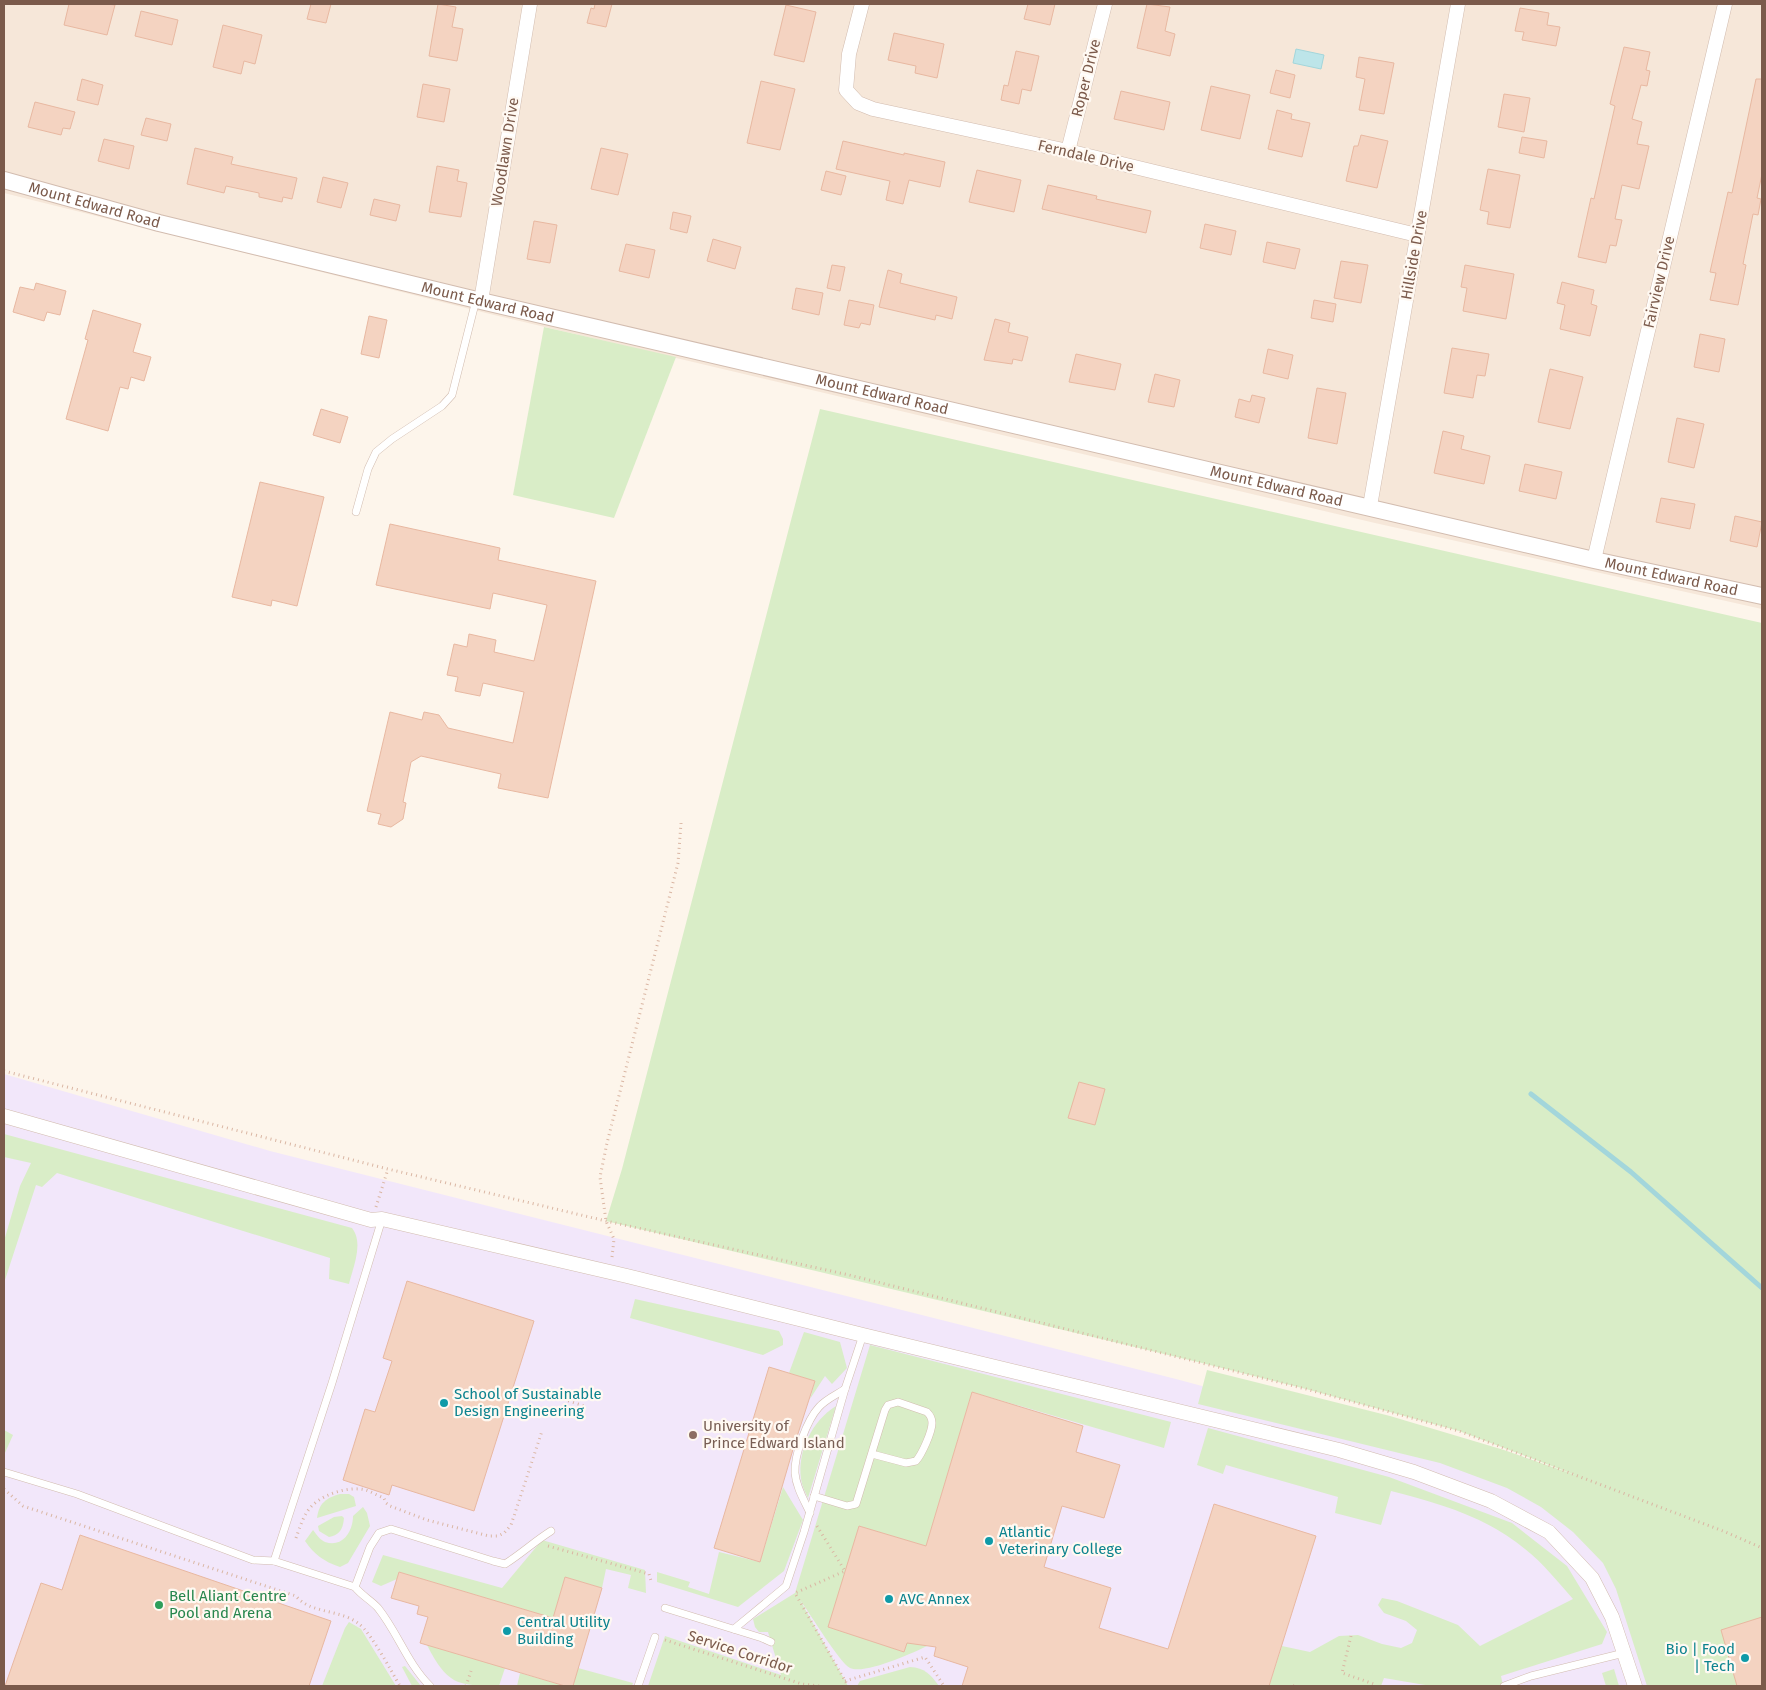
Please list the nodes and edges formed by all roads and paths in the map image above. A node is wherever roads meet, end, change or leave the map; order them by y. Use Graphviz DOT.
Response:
graph roads {
  1 [pos="530,4"];
  2 [pos="862,4"];
  3 [pos="1105,4"];
  4 [pos="1458,4"];
  5 [pos="1725,4"];
  6 [pos="1068,152"];
  7 [pos="4,180"];
  8 [pos="1417,235"];
  9 [pos="478,300"];
  10 [pos="1370,506"];
  11 [pos="356,512"];
  12 [pos="1594,560"];
  13 [pos="1762,596"];
  14 [pos="681,823"];
  15 [pos="4,1071"];
  16 [pos="4,1116"];
  17 [pos="388,1169"];
  18 [pos="378,1214"];
  19 [pos="606,1221"];
  20 [pos="611,1273"];
  21 [pos="863,1335"];
  22 [pos="845,1389"];
  23 [pos="554,1396"];
  24 [pos="587,1407"];
  25 [pos="542,1431"];
  26 [pos="872,1454"];
  27 [pos="4,1472"];
  28 [pos="4,1490"];
  29 [pos="814,1496"];
  30 [pos="810,1513"];
  31 [pos="551,1531"];
  32 [pos="296,1538"];
  33 [pos="533,1542"];
  34 [pos="1762,1548"];
  35 [pos="274,1561"];
  36 [pos="651,1581"];
  37 [pos="355,1587"];
  38 [pos="665,1608"];
  39 [pos="734,1629"];
  40 [pos="1352,1636"];
  41 [pos="655,1637"];
  42 [pos="771,1642"];
  43 [pos="1624,1653"];
  44 [pos="471,1671"];
  45 [pos="845,1681"];
  46 [pos="400,1686"];
  47 [pos="430,1686"];
  48 [pos="466,1686"];
  49 [pos="638,1686"];
  50 [pos="819,1686"];
  51 [pos="848,1686"];
  52 [pos="944,1686"];
  53 [pos="1289,1686"];
  54 [pos="1294,1686"];
  55 [pos="1374,1686"];
  56 [pos="1504,1686"];
  57 [pos="1635,1686"];
  1 -- 9 [label="street, Woodlawn Drive"];
  2 -- 6 [label="street, Ferndale Drive"];
  3 -- 6 [label="street, Roper Drive"];
  4 -- 8 [label="street, Hillside Drive"];
  5 -- 12 [label="street, Fairview Drive"];
  6 -- 8 [label="street, Ferndale Drive"];
  7 -- 9 [label="street, Mount Edward Road"];
  8 -- 10 [label="street, Hillside Drive"];
  9 -- 10 [label="street, Mount Edward Road"];
  9 -- 11 [label="lane"];
  10 -- 12 [label="street, Mount Edward Road"];
  12 -- 13 [label="street, Mount Edward Road"];
  14 -- 19 [label="path"];
  15 -- 17 [label="path"];
  16 -- 18 [label="street"];
  17 -- 18 [label="path"];
  17 -- 19 [label="path"];
  18 -- 20 [label="street"];
  18 -- 35 [label="lane"];
  19 -- 20 [label="path"];
  19 -- 34 [label="path"];
  20 -- 21 [label="street"];
  21 -- 22 [label="lane"];
  21 -- 43 [label="street"];
  22 -- 29 [label="lane"];
  22 -- 30 [label="lane"];
  23 -- 24 [label="path"];
  25 -- 32 [label="path"];
  26 -- 26 [label="lane"];
  26 -- 29 [label="lane"];
  27 -- 35 [label="lane"];
  28 -- 46 [label="path"];
  29 -- 30 [label="lane"];
  30 -- 39 [label="lane"];
  30 -- 45 [label="path"];
  31 -- 33 [label="lane"];
  33 -- 36 [label="path"];
  33 -- 37 [label="lane"];
  35 -- 37 [label="lane"];
  37 -- 47 [label="lane"];
  38 -- 39 [label="lane"];
  39 -- 42 [label="lane"];
  40 -- 55 [label="path"];
  41 -- 49 [label="lane"];
  41 -- 50 [label="path, Service Corridor"];
  43 -- 56 [label="lane"];
  43 -- 57 [label="street"];
  44 -- 48 [label="path"];
  45 -- 51 [label="path"];
  45 -- 52 [label="path"];
  53 -- 54 [label="path"];
}
